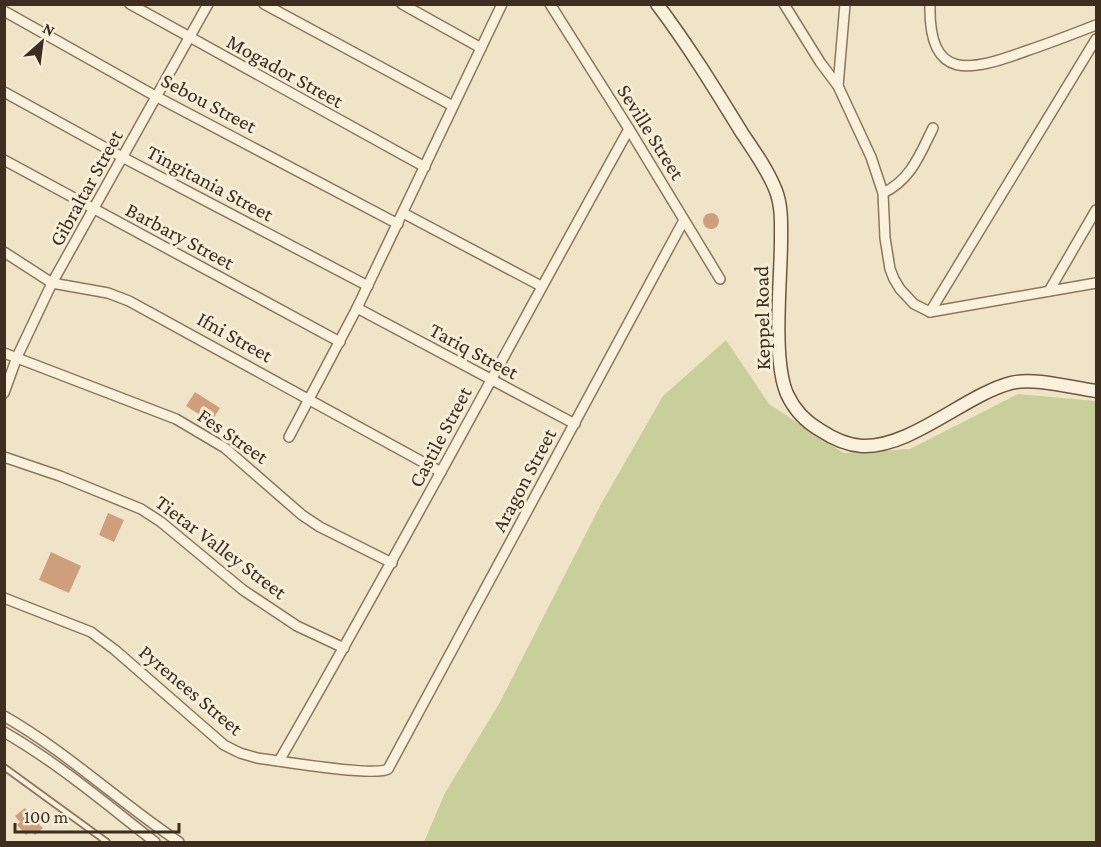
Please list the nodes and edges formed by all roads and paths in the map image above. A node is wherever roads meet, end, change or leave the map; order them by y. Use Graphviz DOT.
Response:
graph roads {
  1 [pos="130,4"];
  2 [pos="208,4"];
  3 [pos="264,4"];
  4 [pos="402,4"];
  5 [pos="502,4"];
  6 [pos="550,4"];
  7 [pos="657,4"];
  8 [pos="784,4"];
  9 [pos="845,4"];
  10 [pos="930,4"];
  11 [pos="4,11"];
  12 [pos="1096,26"];
  13 [pos="190,39"];
  14 [pos="1096,39"];
  15 [pos="481,48"];
  16 [pos="838,86"];
  17 [pos="4,92"];
  18 [pos="157,97"];
  19 [pos="453,106"];
  20 [pos="933,128"];
  21 [pos="629,129"];
  22 [pos="124,158"];
  23 [pos="4,160"];
  24 [pos="424,167"];
  25 [pos="883,193"];
  26 [pos="94,210"];
  27 [pos="1096,210"];
  28 [pos="403,213"];
  29 [pos="684,220"];
  30 [pos="398,224"];
  31 [pos="4,252"];
  32 [pos="720,279"];
  33 [pos="52,283"];
  34 [pos="1096,283"];
  35 [pos="368,286"];
  36 [pos="541,286"];
  37 [pos="1048,291"];
  38 [pos="357,308"];
  39 [pos="930,312"];
  40 [pos="340,342"];
  41 [pos="4,353"];
  42 [pos="17,357"];
  43 [pos="490,380"];
  44 [pos="1096,391"];
  45 [pos="4,393"];
  46 [pos="310,399"];
  47 [pos="575,424"];
  48 [pos="289,437"];
  49 [pos="4,457"];
  50 [pos="441,472"];
  51 [pos="392,564"];
  52 [pos="4,598"];
  53 [pos="344,648"];
  54 [pos="4,716"];
  55 [pos="4,732"];
  56 [pos="396,758"];
  57 [pos="279,761"];
  58 [pos="4,767"];
  59 [pos="107,843"];
  60 [pos="154,843"];
  61 [pos="178,843"];
  1 -- 13 [label="street, Mogador Street"];
  2 -- 13 [label="street, Gibraltar Street"];
  3 -- 19 [label="street"];
  4 -- 15 [label="street"];
  5 -- 15 [label="street"];
  6 -- 21 [label="street, Seville Street"];
  7 -- 44 [label="street, Keppel Road"];
  8 -- 16 [label="street"];
  9 -- 16 [label="street"];
  10 -- 12 [label="street"];
  11 -- 18 [label="street, Sebou Street"];
  13 -- 18 [label="street, Gibraltar Street"];
  13 -- 24 [label="street, Mogador Street"];
  14 -- 39 [label="street"];
  15 -- 19 [label="street"];
  16 -- 25 [label="street"];
  17 -- 22 [label="street, Tingitania Street"];
  18 -- 22 [label="street, Gibraltar Street"];
  18 -- 30 [label="street, Sebou Street"];
  19 -- 24 [label="street"];
  20 -- 25 [label="street"];
  21 -- 29 [label="street, Seville Street"];
  21 -- 36 [label="street, Castile Street"];
  22 -- 26 [label="street, Gibraltar Street"];
  22 -- 35 [label="street, Tingitania Street"];
  23 -- 26 [label="street, Barbary Street"];
  24 -- 28 [label="street"];
  25 -- 39 [label="street"];
  26 -- 33 [label="street, Gibraltar Street"];
  26 -- 40 [label="street, Barbary Street"];
  27 -- 37 [label="street"];
  28 -- 30 [label="street"];
  28 -- 36 [label="street"];
  29 -- 32 [label="street, Seville Street"];
  29 -- 47 [label="street, Aragon Street"];
  30 -- 35 [label="street"];
  31 -- 33 [label="street, Ifni Street"];
  33 -- 42 [label="street, Gibraltar Street"];
  33 -- 46 [label="street, Ifni Street"];
  34 -- 37 [label="street"];
  35 -- 38 [label="street"];
  36 -- 43 [label="street, Castile Street"];
  37 -- 39 [label="street"];
  38 -- 40 [label="street"];
  38 -- 43 [label="street, Tariq Street"];
  40 -- 46 [label="street"];
  41 -- 42 [label="street, Fes Street"];
  42 -- 45 [label="street, Gibraltar Street"];
  42 -- 51 [label="street, Fes Street"];
  43 -- 47 [label="street, Tariq Street"];
  43 -- 50 [label="street, Castile Street"];
  46 -- 48 [label="street"];
  46 -- 50 [label="street, Ifni Street"];
  47 -- 56 [label="street, Aragon Street"];
  49 -- 53 [label="street, Tietar Valley Street"];
  50 -- 51 [label="street, Castile Street"];
  51 -- 53 [label="street, Castile Street"];
  52 -- 57 [label="street, Pyrenees Street"];
  53 -- 57 [label="street, Castile Street"];
  54 -- 61 [label="street"];
  55 -- 60 [label="street"];
  56 -- 57 [label="street, Pyrenees Street"];
  58 -- 59 [label="lane"];
}
